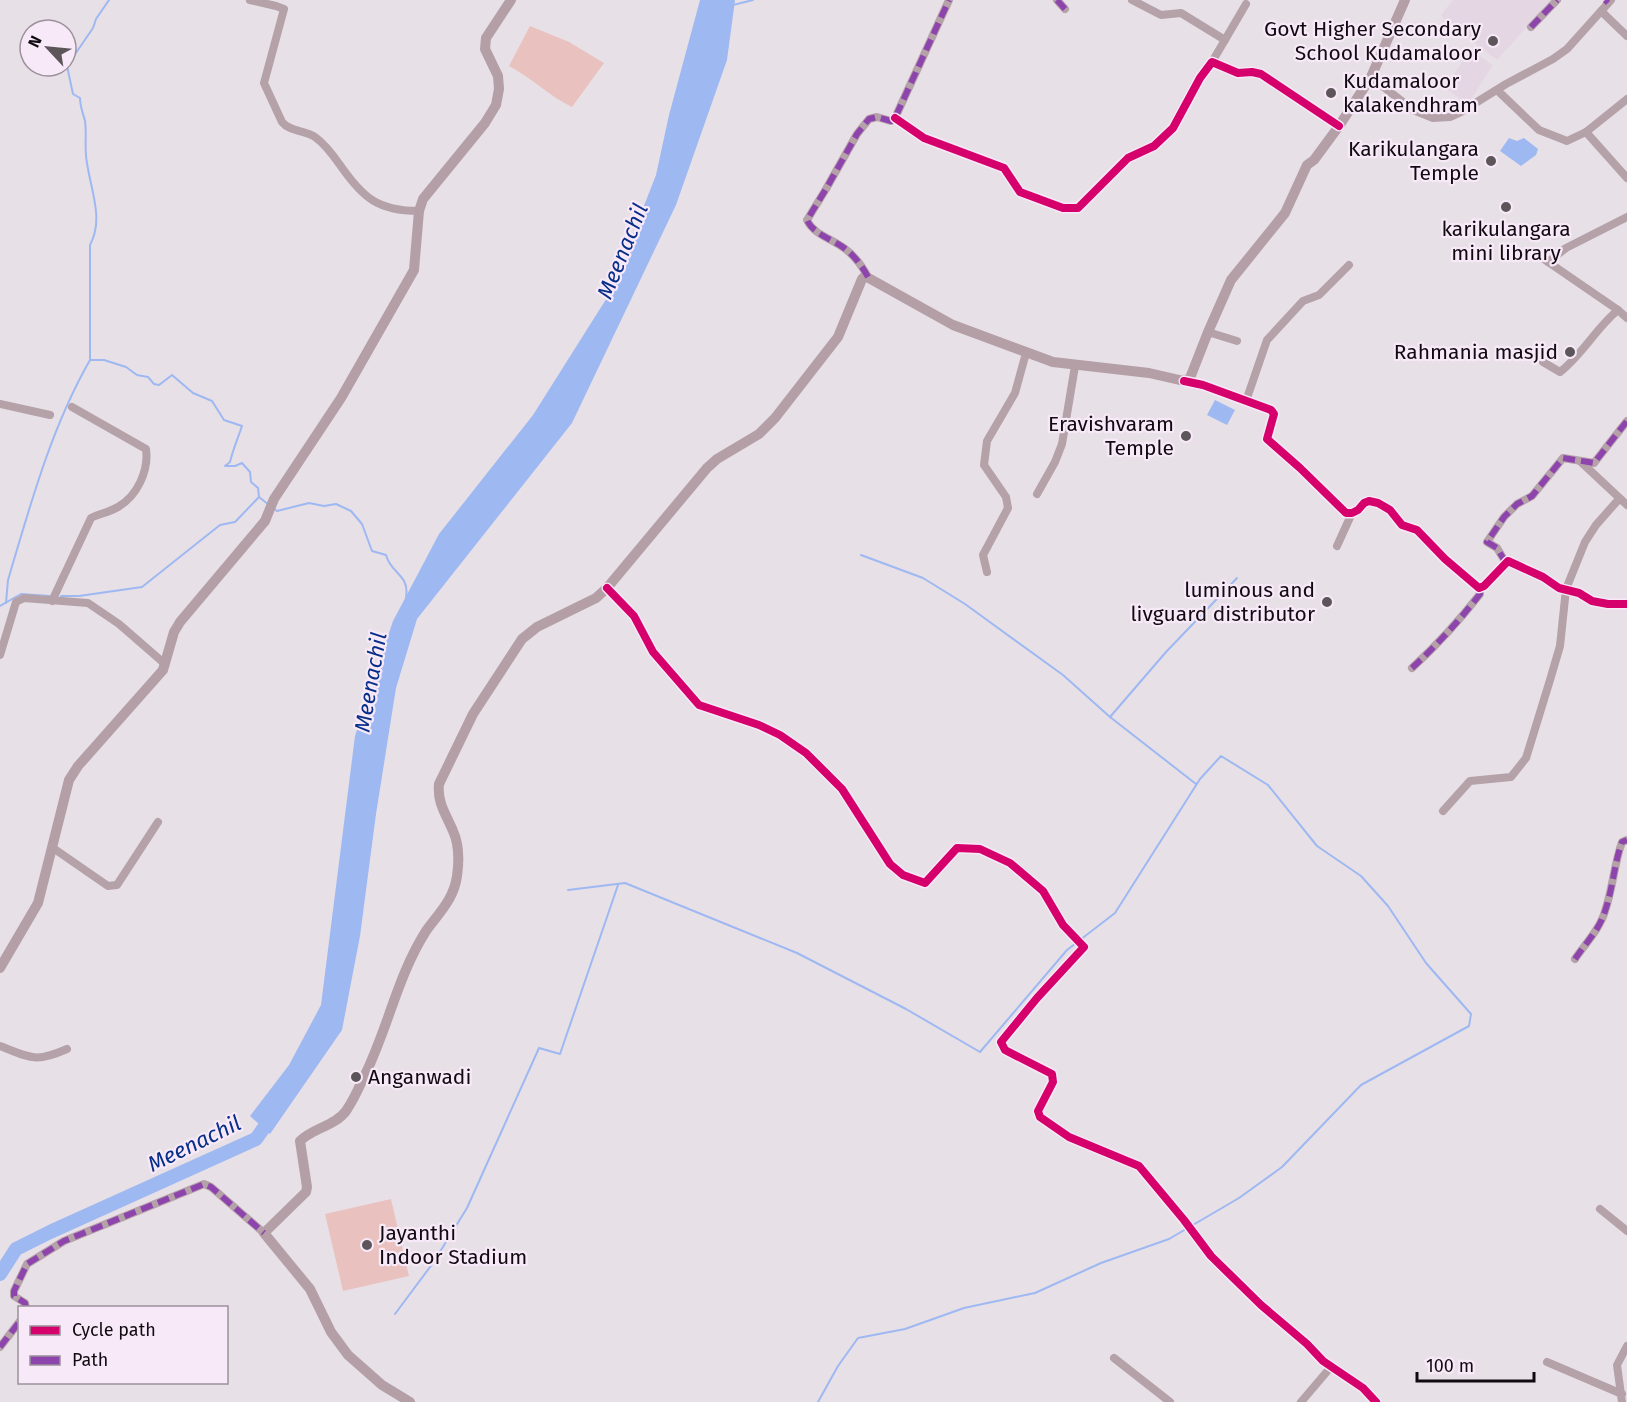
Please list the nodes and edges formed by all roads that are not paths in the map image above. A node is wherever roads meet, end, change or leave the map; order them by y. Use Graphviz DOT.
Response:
graph roads {
  1 [pos="250,0"];
  2 [pos="511,0"];
  3 [pos="949,0"];
  4 [pos="1057,0"];
  5 [pos="1132,0"];
  6 [pos="1405,0"];
  7 [pos="1557,0"];
  8 [pos="1608,1"];
  9 [pos="1246,4"];
  10 [pos="1065,9"];
  11 [pos="1601,11"];
  12 [pos="1531,27"];
  13 [pos="1627,36"];
  14 [pos="1225,40"];
  15 [pos="1212,62"];
  16 [pos="1371,77"];
  17 [pos="1497,90"];
  18 [pos="1627,99"];
  19 [pos="895,118"];
  20 [pos="1339,126"];
  21 [pos="1586,132"];
  22 [pos="1627,178"];
  23 [pos="419,212"];
  24 [pos="1627,217"];
  25 [pos="1535,252"];
  26 [pos="1548,262"];
  27 [pos="1349,265"];
  28 [pos="868,277"];
  29 [pos="1618,310"];
  30 [pos="1627,318"];
  31 [pos="1208,332"];
  32 [pos="1237,341"];
  33 [pos="1026,353"];
  34 [pos="1543,362"];
  35 [pos="1075,366"];
  36 [pos="1184,381"];
  37 [pos="1246,401"];
  38 [pos="0,404"];
  39 [pos="72,407"];
  40 [pos="50,415"];
  41 [pos="1627,421"];
  42 [pos="1580,461"];
  43 [pos="1037,494"];
  44 [pos="1619,499"];
  45 [pos="1627,506"];
  46 [pos="1352,513"];
  47 [pos="1337,546"];
  48 [pos="1506,563"];
  49 [pos="987,572"];
  50 [pos="607,588"];
  51 [pos="1479,588"];
  52 [pos="1566,589"];
  53 [pos="52,601"];
  54 [pos="1627,604"];
  55 [pos="0,655"];
  56 [pos="165,664"];
  57 [pos="1412,668"];
  58 [pos="1443,811"];
  59 [pos="158,822"];
  60 [pos="1627,840"];
  61 [pos="52,848"];
  62 [pos="1575,959"];
  63 [pos="0,968"];
  64 [pos="0,1046"];
  65 [pos="67,1049"];
  66 [pos="1600,1209"];
  67 [pos="1627,1231"];
  68 [pos="264,1233"];
  69 [pos="26,1306"];
  70 [pos="18,1324"];
  71 [pos="1627,1346"];
  72 [pos="0,1347"];
  73 [pos="1114,1358"];
  74 [pos="1547,1362"];
  75 [pos="1330,1368"];
  76 [pos="1622,1398"];
  77 [pos="410,1402"];
  78 [pos="1170,1402"];
  79 [pos="1301,1402"];
  80 [pos="1376,1402"];
  1 -- 23 [label="street"];
  2 -- 23 [label="main road"];
  3 -- 19 [label="street"];
  4 -- 10 [label="street"];
  5 -- 14 [label="street"];
  6 -- 16 [label="main road"];
  7 -- 12 [label="street"];
  8 -- 11 [label="street"];
  9 -- 14 [label="street"];
  11 -- 13 [label="street"];
  11 -- 17 [label="street"];
  14 -- 15 [label="street"];
  15 -- 19 [label="street"];
  15 -- 20 [label="street"];
  16 -- 17 [label="street"];
  16 -- 20 [label="main road"];
  17 -- 21 [label="street"];
  18 -- 21 [label="street"];
  19 -- 28 [label="street"];
  20 -- 31 [label="main road"];
  21 -- 22 [label="street"];
  23 -- 56 [label="main road"];
  24 -- 26 [label="street"];
  25 -- 26 [label="street"];
  26 -- 29 [label="street"];
  27 -- 37 [label="street"];
  28 -- 33 [label="main road"];
  28 -- 50 [label="main road"];
  29 -- 30 [label="street"];
  29 -- 34 [label="street"];
  31 -- 32 [label="street"];
  31 -- 36 [label="main road"];
  33 -- 35 [label="main road"];
  33 -- 49 [label="street"];
  35 -- 36 [label="main road"];
  35 -- 43 [label="street"];
  36 -- 37 [label="street"];
  37 -- 46 [label="street"];
  38 -- 40 [label="street"];
  39 -- 53 [label="street"];
  41 -- 42 [label="street"];
  42 -- 44 [label="street"];
  42 -- 48 [label="street"];
  44 -- 45 [label="street"];
  44 -- 52 [label="street"];
  46 -- 47 [label="street"];
  46 -- 51 [label="street"];
  48 -- 51 [label="street"];
  48 -- 52 [label="street"];
  50 -- 68 [label="main road"];
  50 -- 75 [label="street"];
  51 -- 57 [label="street"];
  52 -- 54 [label="street"];
  52 -- 58 [label="street"];
  53 -- 55 [label="street"];
  53 -- 56 [label="street"];
  56 -- 61 [label="main road"];
  59 -- 61 [label="street"];
  60 -- 62 [label="street"];
  61 -- 63 [label="main road"];
  64 -- 65 [label="street"];
  66 -- 67 [label="street"];
  68 -- 69 [label="street"];
  68 -- 77 [label="main road"];
  70 -- 72 [label="street"];
  71 -- 76 [label="street"];
  73 -- 78 [label="street"];
  74 -- 76 [label="street"];
  75 -- 79 [label="street"];
  75 -- 80 [label="street"];
}
